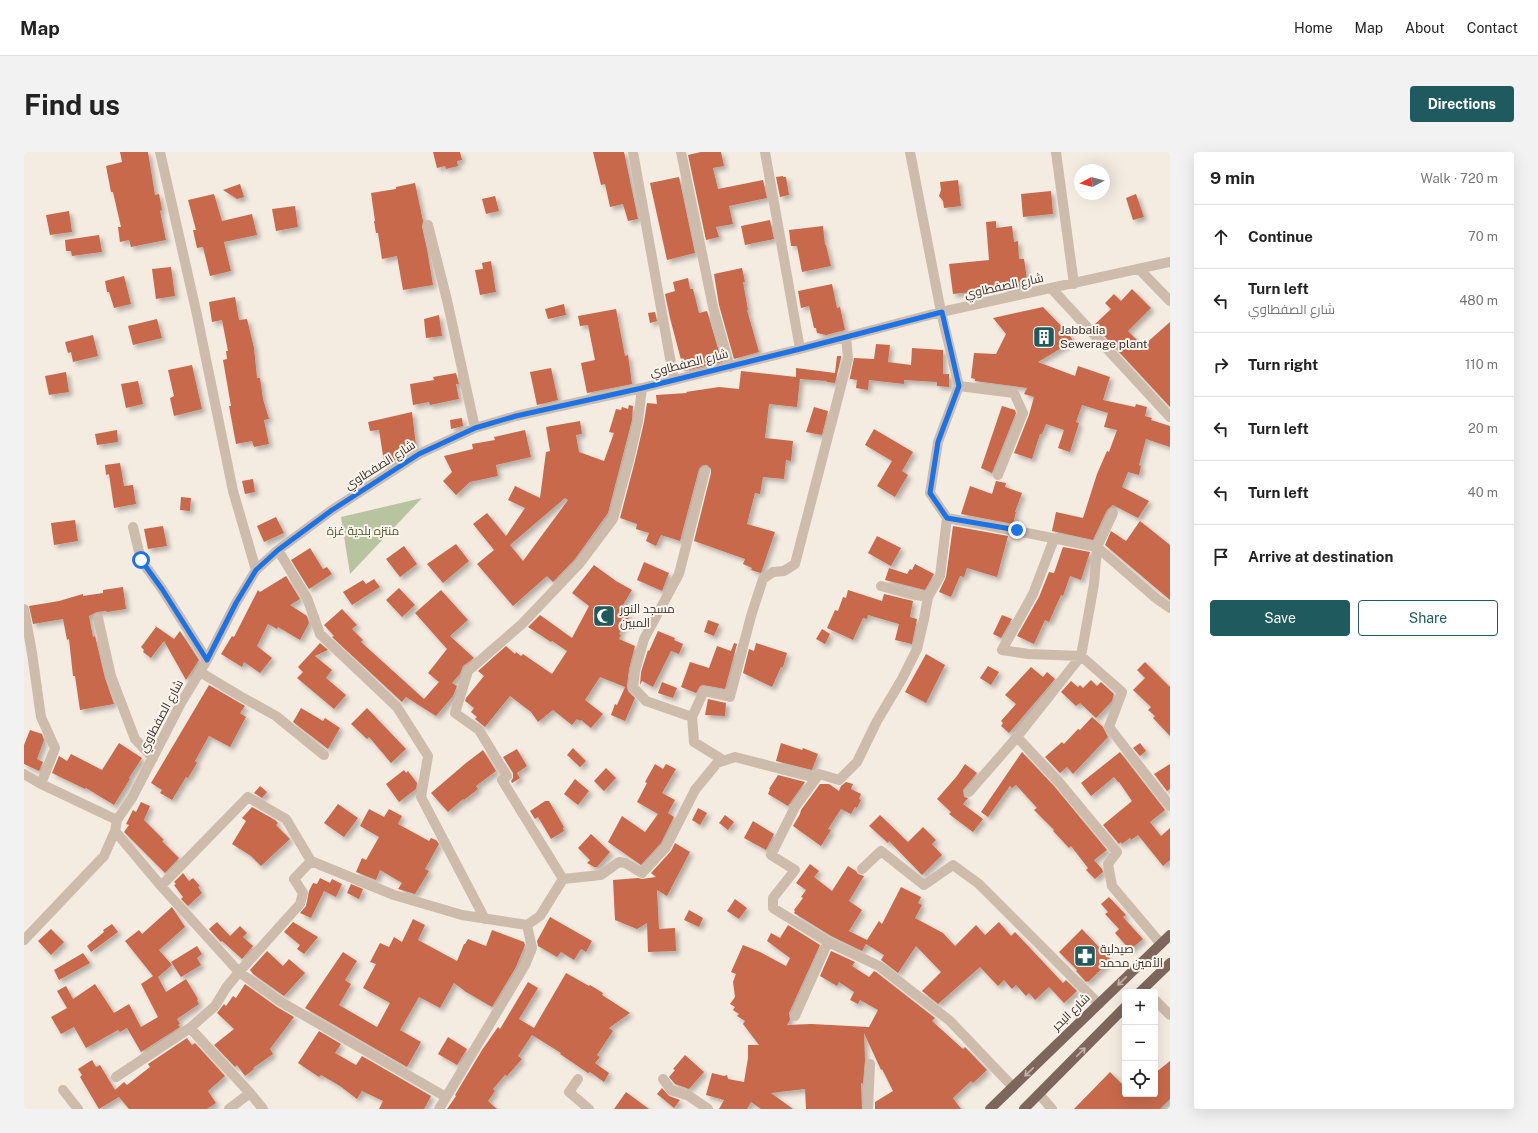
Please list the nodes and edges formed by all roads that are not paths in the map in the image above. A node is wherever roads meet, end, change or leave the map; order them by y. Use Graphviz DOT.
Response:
graph roads {
  1 [pos="160,152"];
  2 [pos="632,152"];
  3 [pos="681,152"];
  4 [pos="765,152"];
  5 [pos="910,152"];
  6 [pos="1056,152"];
  7 [pos="428,225"];
  8 [pos="1170,262"];
  9 [pos="1139,269"];
  10 [pos="1074,284"];
  11 [pos="1052,289"];
  12 [pos="1170,301"];
  13 [pos="942,312"];
  14 [pos="846,336"];
  15 [pos="800,349"];
  16 [pos="730,367"];
  17 [pos="674,380"];
  18 [pos="959,386"];
  19 [pos="642,388"];
  20 [pos="1170,417"];
  21 [pos="475,428"];
  22 [pos="705,471"];
  23 [pos="998,475"];
  24 [pos="1114,513"];
  25 [pos="947,518"];
  26 [pos="133,527"];
  27 [pos="1054,539"];
  28 [pos="1097,547"];
  29 [pos="278,550"];
  30 [pos="256,570"];
  31 [pos="881,586"];
  32 [pos="928,597"];
  33 [pos="1170,608"];
  34 [pos="24,609"];
  35 [pos="98,618"];
  36 [pos="1081,656"];
  37 [pos="207,660"];
  38 [pos="200,672"];
  39 [pos="692,717"];
  40 [pos="1017,737"];
  41 [pos="324,755"];
  42 [pos="153,758"];
  43 [pos="723,760"];
  44 [pos="24,774"];
  45 [pos="816,778"];
  46 [pos="41,784"];
  47 [pos="969,792"];
  48 [pos="1170,806"];
  49 [pos="117,820"];
  50 [pos="115,832"];
  51 [pos="311,861"];
  52 [pos="862,869"];
  53 [pos="563,879"];
  54 [pos="161,886"];
  55 [pos="485,919"];
  56 [pos="527,925"];
  57 [pos="1170,934"];
  58 [pos="24,940"];
  59 [pos="828,942"];
  60 [pos="1161,944"];
  61 [pos="1170,963"];
  62 [pos="239,972"];
  63 [pos="1146,989"];
  64 [pos="1158,1003"];
  65 [pos="1099,1004"];
  66 [pos="1122,1010"];
  67 [pos="1170,1015"];
  68 [pos="795,1016"];
  69 [pos="190,1028"];
  70 [pos="870,1064"];
  71 [pos="116,1077"];
  72 [pos="578,1079"];
  73 [pos="663,1079"];
  74 [pos="1013,1087"];
  75 [pos="63,1090"];
  76 [pos="250,1093"];
  77 [pos="1039,1094"];
  78 [pos="446,1097"];
  79 [pos="78,1109"];
  80 [pos="229,1109"];
  81 [pos="263,1109"];
  82 [pos="439,1109"];
  83 [pos="589,1109"];
  84 [pos="708,1109"];
  85 [pos="868,1109"];
  86 [pos="990,1109"];
  87 [pos="1024,1109"];
  88 [pos="1052,1109"];
  1 -- 30 [label="street"];
  2 -- 17 [label="street"];
  3 -- 16 [label="street"];
  4 -- 15 [label="street"];
  5 -- 13 [label="street"];
  6 -- 10 [label="street"];
  7 -- 21 [label="street"];
  8 -- 9 [label="street, شارع الصفطاوي"];
  9 -- 10 [label="street, شارع الصفطاوي"];
  9 -- 12 [label="street"];
  10 -- 11 [label="street, شارع الصفطاوي"];
  11 -- 13 [label="street, شارع الصفطاوي"];
  11 -- 20 [label="street"];
  13 -- 14 [label="street, شارع الصفطاوي"];
  13 -- 18 [label="street"];
  14 -- 15 [label="street, شارع الصفطاوي"];
  14 -- 39 [label="street"];
  15 -- 16 [label="street, شارع الصفطاوي"];
  16 -- 17 [label="street, شارع الصفطاوي"];
  17 -- 19 [label="street, شارع الصفطاوي"];
  18 -- 23 [label="street"];
  18 -- 25 [label="street"];
  19 -- 21 [label="street, شارع الصفطاوي"];
  19 -- 53 [label="street"];
  21 -- 29 [label="street, شارع الصفطاوي"];
  22 -- 39 [label="street"];
  24 -- 28 [label="street"];
  25 -- 27 [label="street"];
  25 -- 32 [label="street"];
  26 -- 37 [label="street"];
  27 -- 28 [label="street"];
  27 -- 36 [label="street"];
  28 -- 33 [label="street"];
  28 -- 36 [label="street"];
  29 -- 30 [label="street, شارع الصفطاوي"];
  29 -- 55 [label="street"];
  30 -- 37 [label="street, شارع الصفطاوي"];
  31 -- 32 [label="street"];
  32 -- 45 [label="street"];
  34 -- 46 [label="street"];
  35 -- 42 [label="street"];
  36 -- 40 [label="street"];
  36 -- 48 [label="street"];
  37 -- 38 [label="street, شارع الصفطاوي"];
  38 -- 41 [label="street"];
  38 -- 42 [label="street, شارع الصفطاوي"];
  39 -- 43 [label="street"];
  40 -- 47 [label="street"];
  40 -- 60 [label="street"];
  42 -- 49 [label="street, شارع الصفطاوي"];
  43 -- 45 [label="street"];
  43 -- 53 [label="street"];
  44 -- 46 [label="street"];
  45 -- 59 [label="street"];
  46 -- 49 [label="street"];
  49 -- 50 [label="street, شارع الصفطاوي"];
  50 -- 54 [label="street"];
  50 -- 58 [label="street, شارع الصفطاوي"];
  51 -- 54 [label="street"];
  51 -- 55 [label="street"];
  51 -- 62 [label="street"];
  52 -- 65 [label="street"];
  53 -- 56 [label="street"];
  54 -- 62 [label="street"];
  55 -- 56 [label="street"];
  56 -- 78 [label="street"];
  57 -- 60 [label="main road, شارع البحر"];
  59 -- 68 [label="street"];
  59 -- 74 [label="street"];
  60 -- 65 [label="main road, شارع البحر, one-way"];
  61 -- 63 [label="main road"];
  62 -- 69 [label="street"];
  62 -- 78 [label="street"];
  64 -- 67 [label="street"];
  65 -- 74 [label="main road, شارع البحر, one-way"];
  77 -- 66 [label="main road, one-way"];
  69 -- 71 [label="street"];
  69 -- 76 [label="street"];
  70 -- 85 [label="street"];
  72 -- 83 [label="street"];
  73 -- 84 [label="street"];
  74 -- 86 [label="main road, شارع البحر"];
  75 -- 79 [label="street"];
  76 -- 80 [label="street"];
  76 -- 81 [label="street"];
  77 -- 87 [label="main road"];
  77 -- 88 [label="street"];
  78 -- 82 [label="street"];
}
